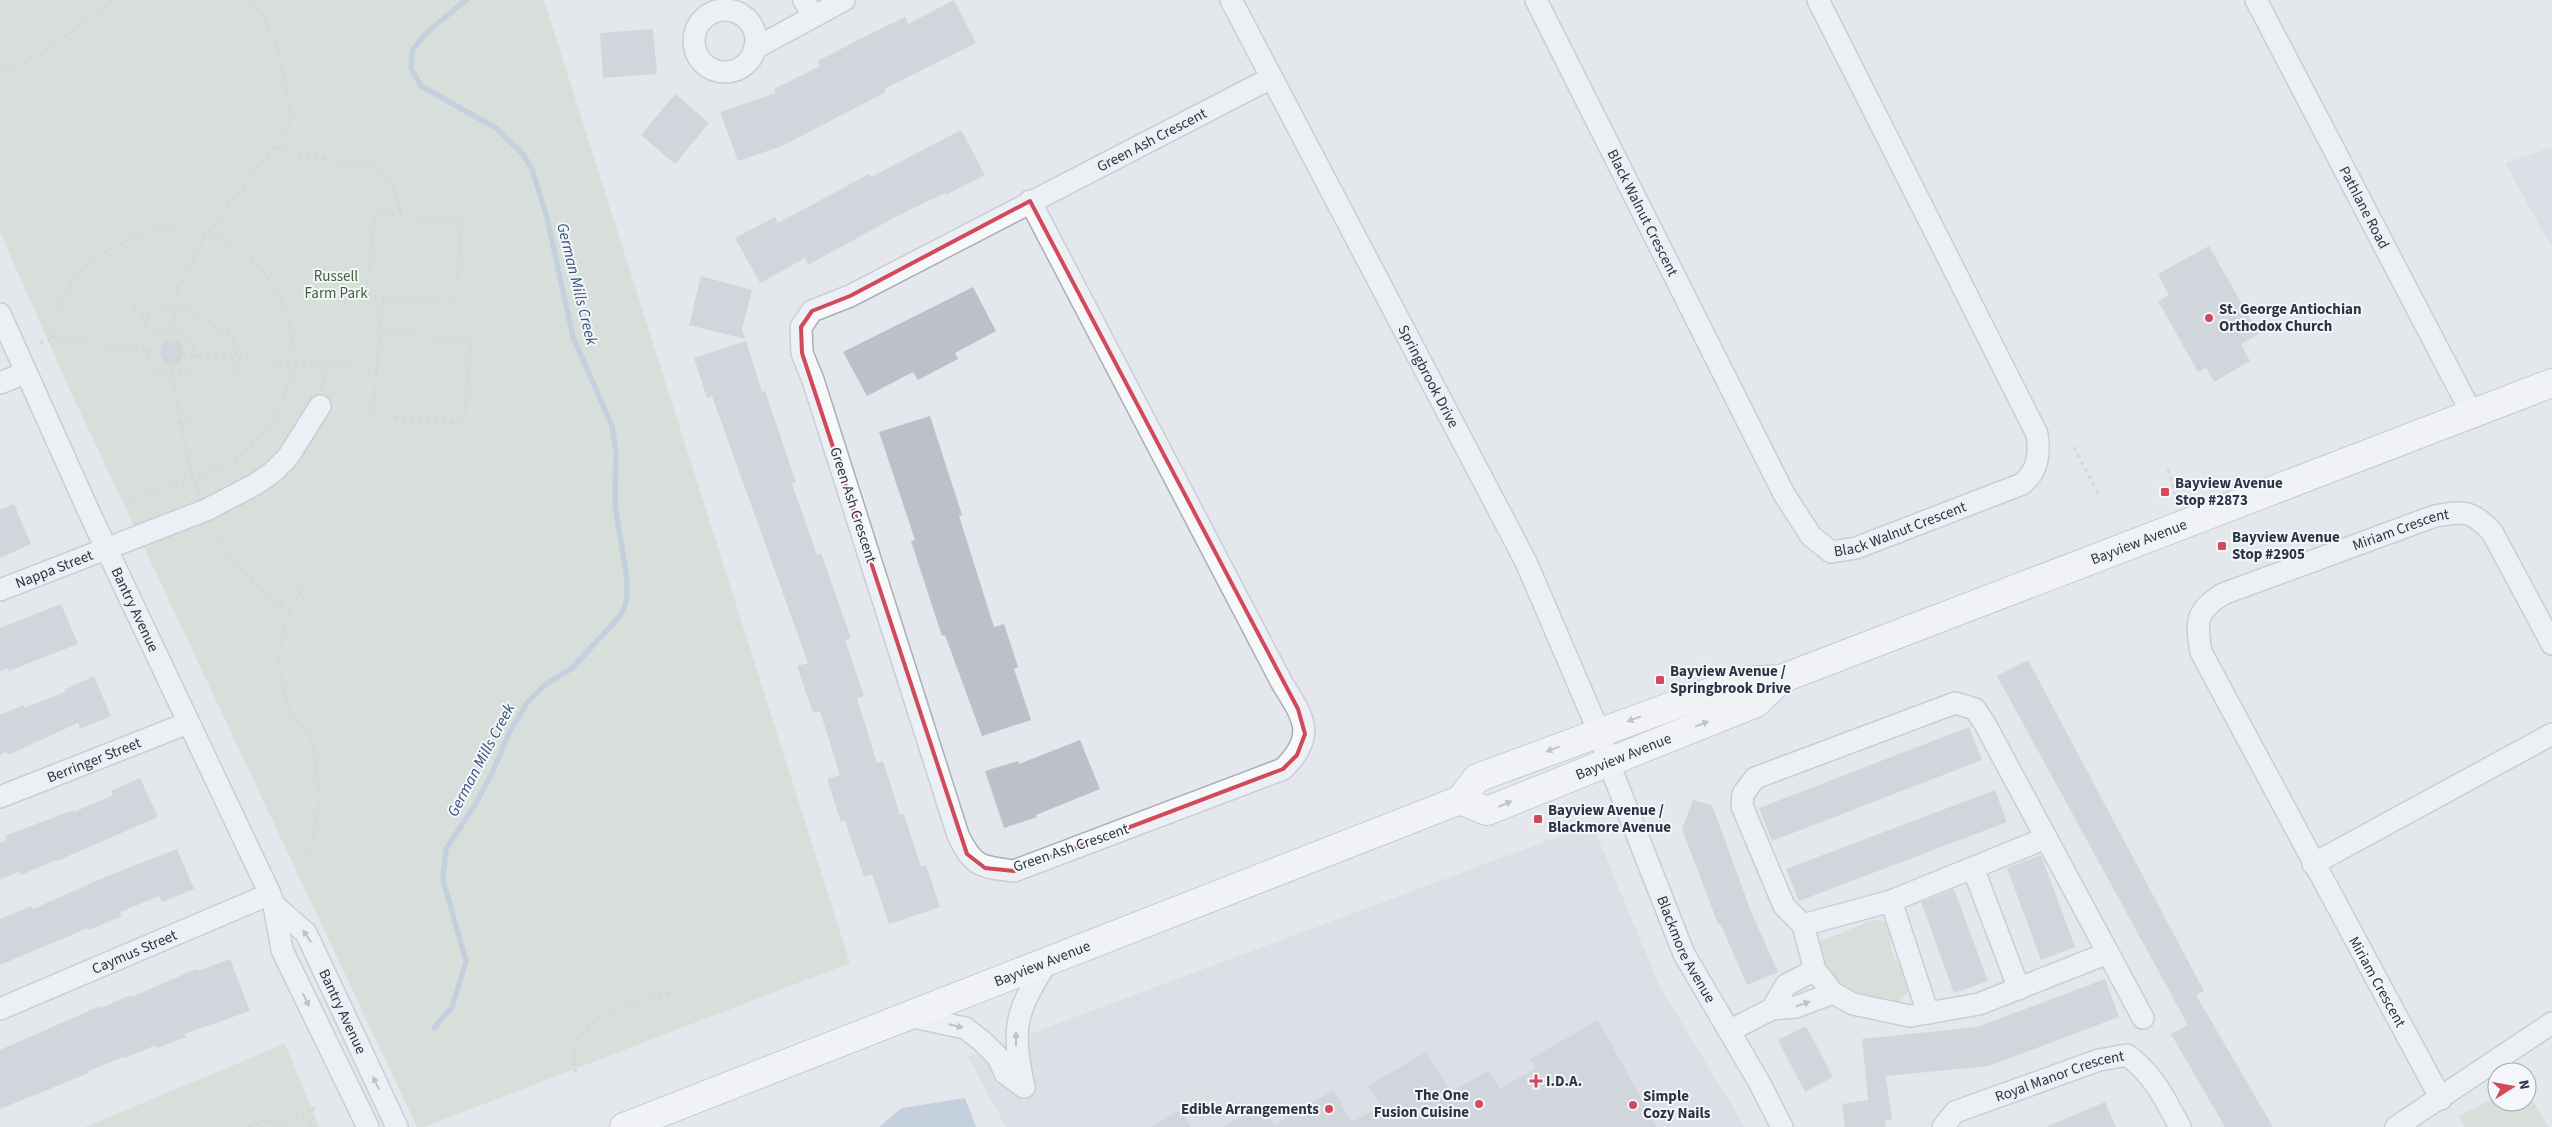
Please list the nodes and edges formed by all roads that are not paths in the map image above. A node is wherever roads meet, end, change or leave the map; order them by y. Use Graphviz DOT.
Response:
graph roads {
  1 [pos="844,0"];
  2 [pos="1231,0"];
  3 [pos="1536,0"];
  4 [pos="1818,0"];
  5 [pos="2256,0"];
  6 [pos="808,8"];
  7 [pos="754,49"];
  8 [pos="1272,78"];
  9 [pos="1030,201"];
  10 [pos="0,314"];
  11 [pos="25,373"];
  12 [pos="2552,383"];
  13 [pos="0,384"];
  14 [pos="319,401"];
  15 [pos="2472,414"];
  16 [pos="107,547"];
  17 [pos="0,590"];
  18 [pos="2552,644"];
  19 [pos="1781,680"];
  20 [pos="188,723"];
  21 [pos="1599,732"];
  22 [pos="2552,734"];
  23 [pos="1608,761"];
  24 [pos="0,797"];
  25 [pos="1460,800"];
  26 [pos="2046,838"];
  27 [pos="2313,864"];
  28 [pos="1973,868"];
  29 [pos="272,899"];
  30 [pos="1891,901"];
  31 [pos="1803,925"];
  32 [pos="2108,953"];
  33 [pos="1047,962"];
  34 [pos="1815,970"];
  35 [pos="2018,989"];
  36 [pos="1832,993"];
  37 [pos="0,1009"];
  38 [pos="1772,1009"];
  39 [pos="1928,1013"];
  40 [pos="908,1016"];
  41 [pos="2143,1018"];
  42 [pos="2552,1023"];
  43 [pos="1729,1031"];
  44 [pos="2441,1099"];
  45 [pos="368,1127"];
  46 [pos="397,1127"];
  47 [pos="624,1127"];
  48 [pos="1782,1127"];
  49 [pos="1943,1127"];
  50 [pos="2180,1127"];
  51 [pos="2396,1127"];
  1 -- 6 [label="street"];
  2 -- 8 [label="street, Springbrook Drive"];
  3 -- 4 [label="street, Black Walnut Crescent"];
  5 -- 15 [label="street, Pathlane Road"];
  6 -- 7 [label="street"];
  8 -- 9 [label="street, Green Ash Crescent"];
  8 -- 21 [label="street, Springbrook Drive"];
  9 -- 9 [label="street, Green Ash Crescent"];
  10 -- 11 [label="street, Bantry Avenue"];
  11 -- 13 [label="street"];
  11 -- 16 [label="street, Bantry Avenue"];
  12 -- 15 [label="main road, Bayview Avenue"];
  14 -- 16 [label="street, Nappa Street"];
  15 -- 19 [label="main road, Bayview Avenue"];
  16 -- 17 [label="street, Nappa Street"];
  16 -- 20 [label="street, Bantry Avenue"];
  18 -- 27 [label="street, Miriam Crescent"];
  19 -- 21 [label="main road, Bayview Avenue, one-way"];
  23 -- 19 [label="main road, Bayview Avenue, one-way"];
  20 -- 24 [label="street, Berringer Street"];
  20 -- 29 [label="street, Bantry Avenue"];
  21 -- 23 [label="street, Springbrook Drive"];
  21 -- 25 [label="main road, Bayview Avenue, one-way"];
  22 -- 27 [label="street"];
  25 -- 23 [label="main road, Bayview Avenue, one-way"];
  23 -- 43 [label="street, Blackmore Avenue"];
  25 -- 33 [label="main road, Bayview Avenue"];
  26 -- 28 [label="street"];
  26 -- 31 [label="street"];
  26 -- 32 [label="street"];
  27 -- 44 [label="street, Miriam Crescent"];
  28 -- 30 [label="street"];
  28 -- 35 [label="street"];
  29 -- 37 [label="street, Caymus Street"];
  29 -- 45 [label="street, Bantry Avenue, one-way"];
  46 -- 29 [label="street, Bantry Avenue, one-way"];
  30 -- 31 [label="street"];
  30 -- 39 [label="street"];
  31 -- 34 [label="street"];
  32 -- 35 [label="street"];
  32 -- 41 [label="street"];
  33 -- 40 [label="main road, Bayview Avenue"];
  40 -- 33 [label="street, one-way"];
  34 -- 36 [label="street"];
  34 -- 38 [label="street"];
  35 -- 39 [label="street"];
  38 -- 36 [label="street, one-way"];
  36 -- 39 [label="street"];
  38 -- 43 [label="street"];
  40 -- 47 [label="main road, Bayview Avenue"];
  42 -- 44 [label="street"];
  43 -- 48 [label="street, Blackmore Avenue"];
  44 -- 51 [label="street"];
  49 -- 50 [label="street, Royal Manor Crescent"];
}
